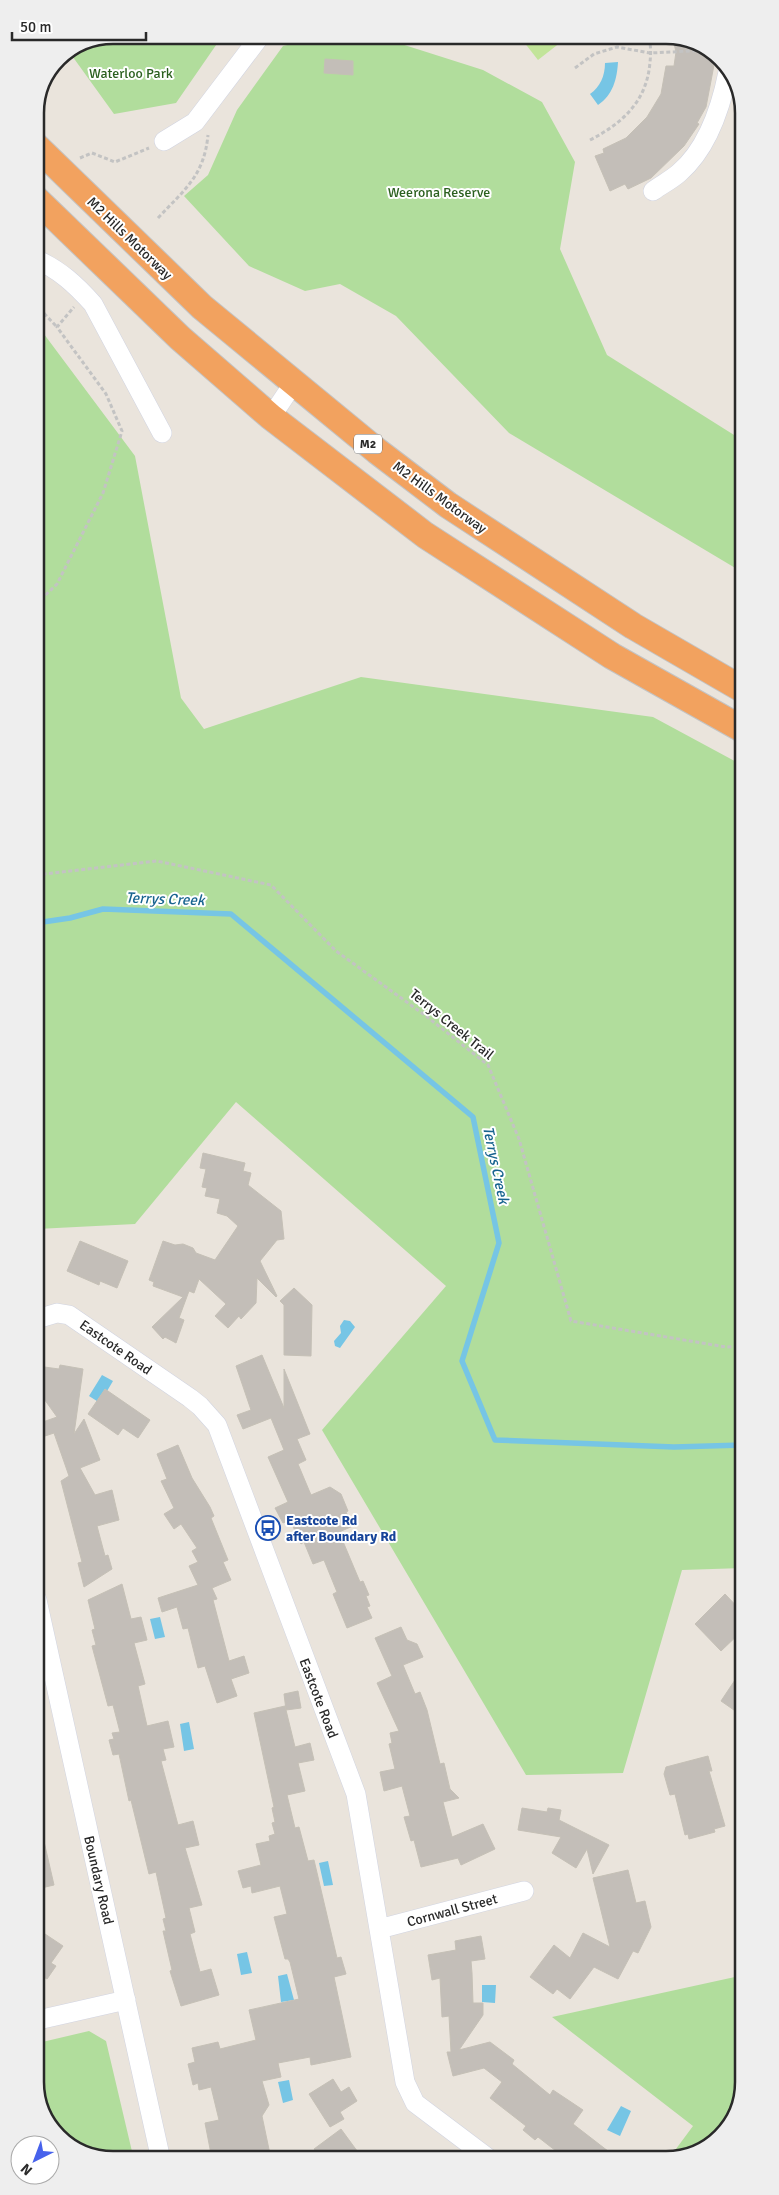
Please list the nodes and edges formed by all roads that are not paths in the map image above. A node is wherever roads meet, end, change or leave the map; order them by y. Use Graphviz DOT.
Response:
graph roads {
  1 [pos="254,44"];
  2 [pos="727,79"];
  3 [pos="164,142"];
  4 [pos="44,154"];
  5 [pos="653,191"];
  6 [pos="44,207"];
  7 [pos="44,263"];
  8 [pos="293,384"];
  9 [pos="271,417"];
  10 [pos="162,433"];
  11 [pos="735,685"];
  12 [pos="735,725"];
  13 [pos="44,1317"];
  14 [pos="44,1631"];
  15 [pos="524,1891"];
  16 [pos="379,1928"];
  17 [pos="126,2000"];
  18 [pos="44,2019"];
  19 [pos="159,2151"];
  20 [pos="479,2151"];
  1 -- 3 [label="street"];
  2 -- 5 [label="street"];
  4 -- 8 [label="highway, M2 Hills Motorway / M2"];
  6 -- 9 [label="highway"];
  7 -- 10 [label="street"];
  8 -- 9 [label="street"];
  8 -- 11 [label="highway, M2 Hills Motorway / M2"];
  9 -- 12 [label="highway"];
  13 -- 16 [label="street, Eastcote Road"];
  14 -- 17 [label="street, Boundary Road"];
  15 -- 16 [label="street, Cornwall Street"];
  16 -- 20 [label="street, Eastcote Road"];
  17 -- 18 [label="street"];
  17 -- 19 [label="street, Boundary Road"];
}
